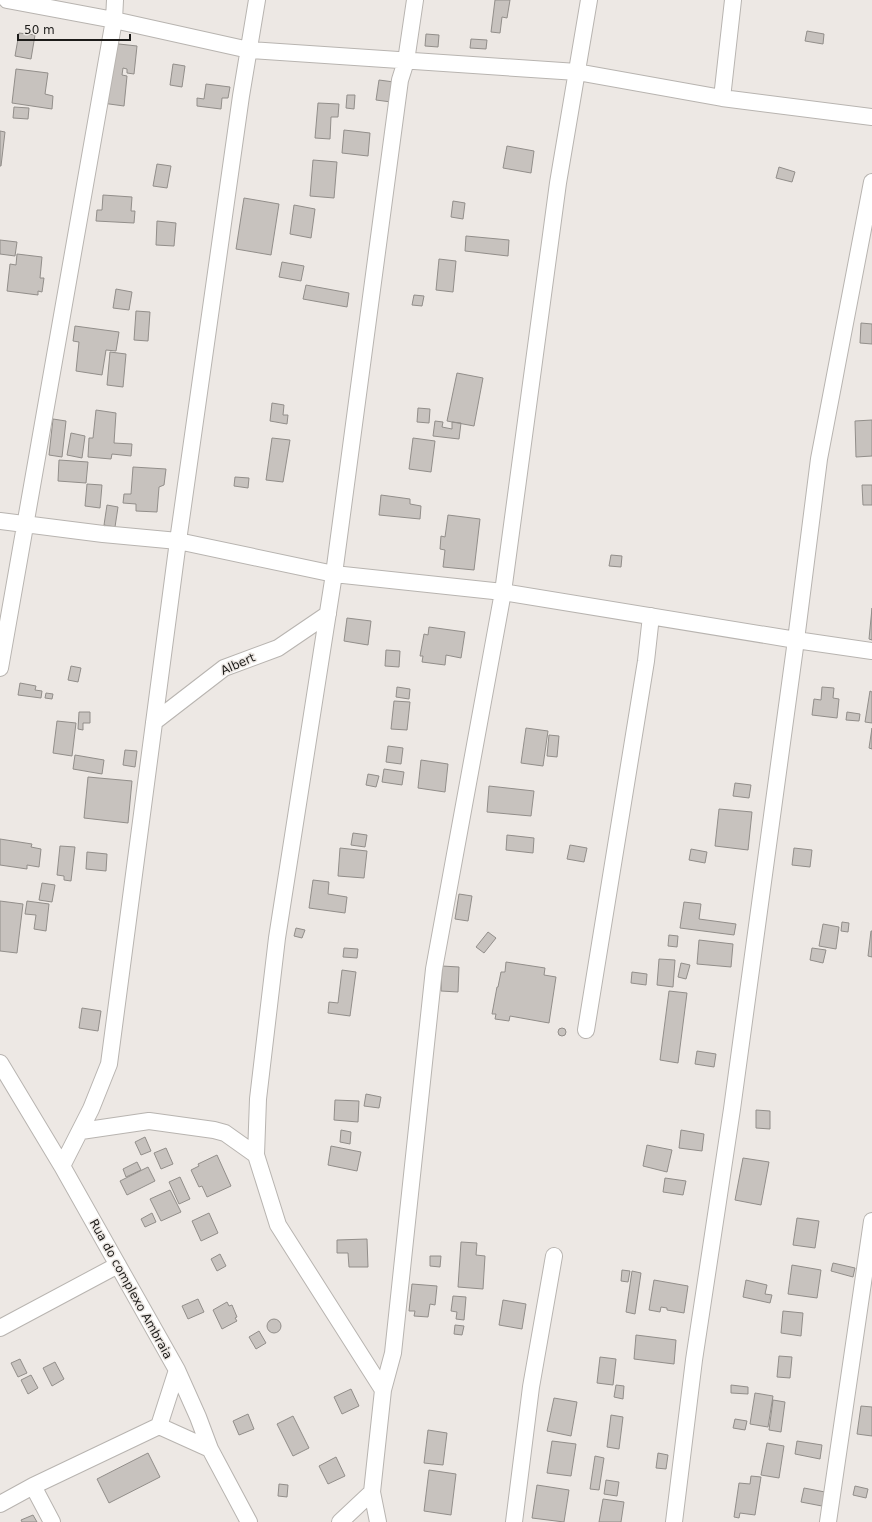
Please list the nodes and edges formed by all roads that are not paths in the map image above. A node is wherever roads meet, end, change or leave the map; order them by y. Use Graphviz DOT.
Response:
graph roads {
  1 [pos="7,0"];
  2 [pos="115,0"];
  3 [pos="257,0"];
  4 [pos="415,0"];
  5 [pos="589,0"];
  6 [pos="732,0"];
  7 [pos="114,20"];
  8 [pos="249,50"];
  9 [pos="406,61"];
  10 [pos="577,72"];
  11 [pos="722,98"];
  12 [pos="872,117"];
  13 [pos="872,182"];
  14 [pos="0,521"];
  15 [pos="26,525"];
  16 [pos="178,541"];
  17 [pos="334,574"];
  18 [pos="503,592"];
  19 [pos="328,614"];
  20 [pos="651,616"];
  21 [pos="796,640"];
  22 [pos="872,650"];
  23 [pos="0,668"];
  24 [pos="154,722"];
  25 [pos="586,1030"];
  26 [pos="0,1063"];
  27 [pos="80,1131"];
  28 [pos="256,1155"];
  29 [pos="62,1166"];
  30 [pos="872,1221"];
  31 [pos="554,1256"];
  32 [pos="118,1265"];
  33 [pos="0,1328"];
  34 [pos="177,1370"];
  35 [pos="383,1390"];
  36 [pos="158,1426"];
  37 [pos="210,1449"];
  38 [pos="33,1486"];
  39 [pos="372,1492"];
  40 [pos="0,1504"];
  41 [pos="52,1522"];
  42 [pos="249,1522"];
  43 [pos="340,1522"];
  44 [pos="378,1522"];
  45 [pos="514,1522"];
  46 [pos="674,1522"];
  47 [pos="828,1522"];
  1 -- 7 [label="street"];
  2 -- 7 [label="street"];
  3 -- 8 [label="street"];
  4 -- 9 [label="street"];
  5 -- 10 [label="street"];
  6 -- 11 [label="street"];
  7 -- 8 [label="street"];
  7 -- 15 [label="street"];
  8 -- 9 [label="street"];
  8 -- 16 [label="street"];
  9 -- 10 [label="street"];
  9 -- 17 [label="street"];
  10 -- 11 [label="street"];
  10 -- 18 [label="street"];
  11 -- 12 [label="street"];
  13 -- 21 [label="street"];
  14 -- 15 [label="street"];
  15 -- 16 [label="street"];
  15 -- 23 [label="street"];
  16 -- 17 [label="street"];
  16 -- 24 [label="street"];
  17 -- 18 [label="street"];
  17 -- 19 [label="street"];
  18 -- 20 [label="street"];
  18 -- 35 [label="street"];
  19 -- 24 [label="street, Albert"];
  19 -- 28 [label="street"];
  20 -- 21 [label="street"];
  20 -- 25 [label="street"];
  21 -- 22 [label="street"];
  21 -- 46 [label="street"];
  24 -- 27 [label="street"];
  26 -- 29 [label="street, Rua do complexo Ambraia"];
  27 -- 28 [label="street"];
  27 -- 29 [label="street"];
  28 -- 35 [label="street"];
  29 -- 32 [label="street, Rua do complexo Ambraia"];
  30 -- 47 [label="street"];
  31 -- 45 [label="street"];
  32 -- 33 [label="street"];
  32 -- 34 [label="street, Rua do complexo Ambraia"];
  34 -- 36 [label="street"];
  34 -- 37 [label="street, Rua do complexo Ambraia"];
  35 -- 39 [label="street"];
  36 -- 37 [label="street"];
  36 -- 38 [label="street"];
  37 -- 42 [label="street, Rua do complexo Ambraia"];
  38 -- 40 [label="street"];
  38 -- 41 [label="street"];
  39 -- 43 [label="street"];
  39 -- 44 [label="street"];
}
